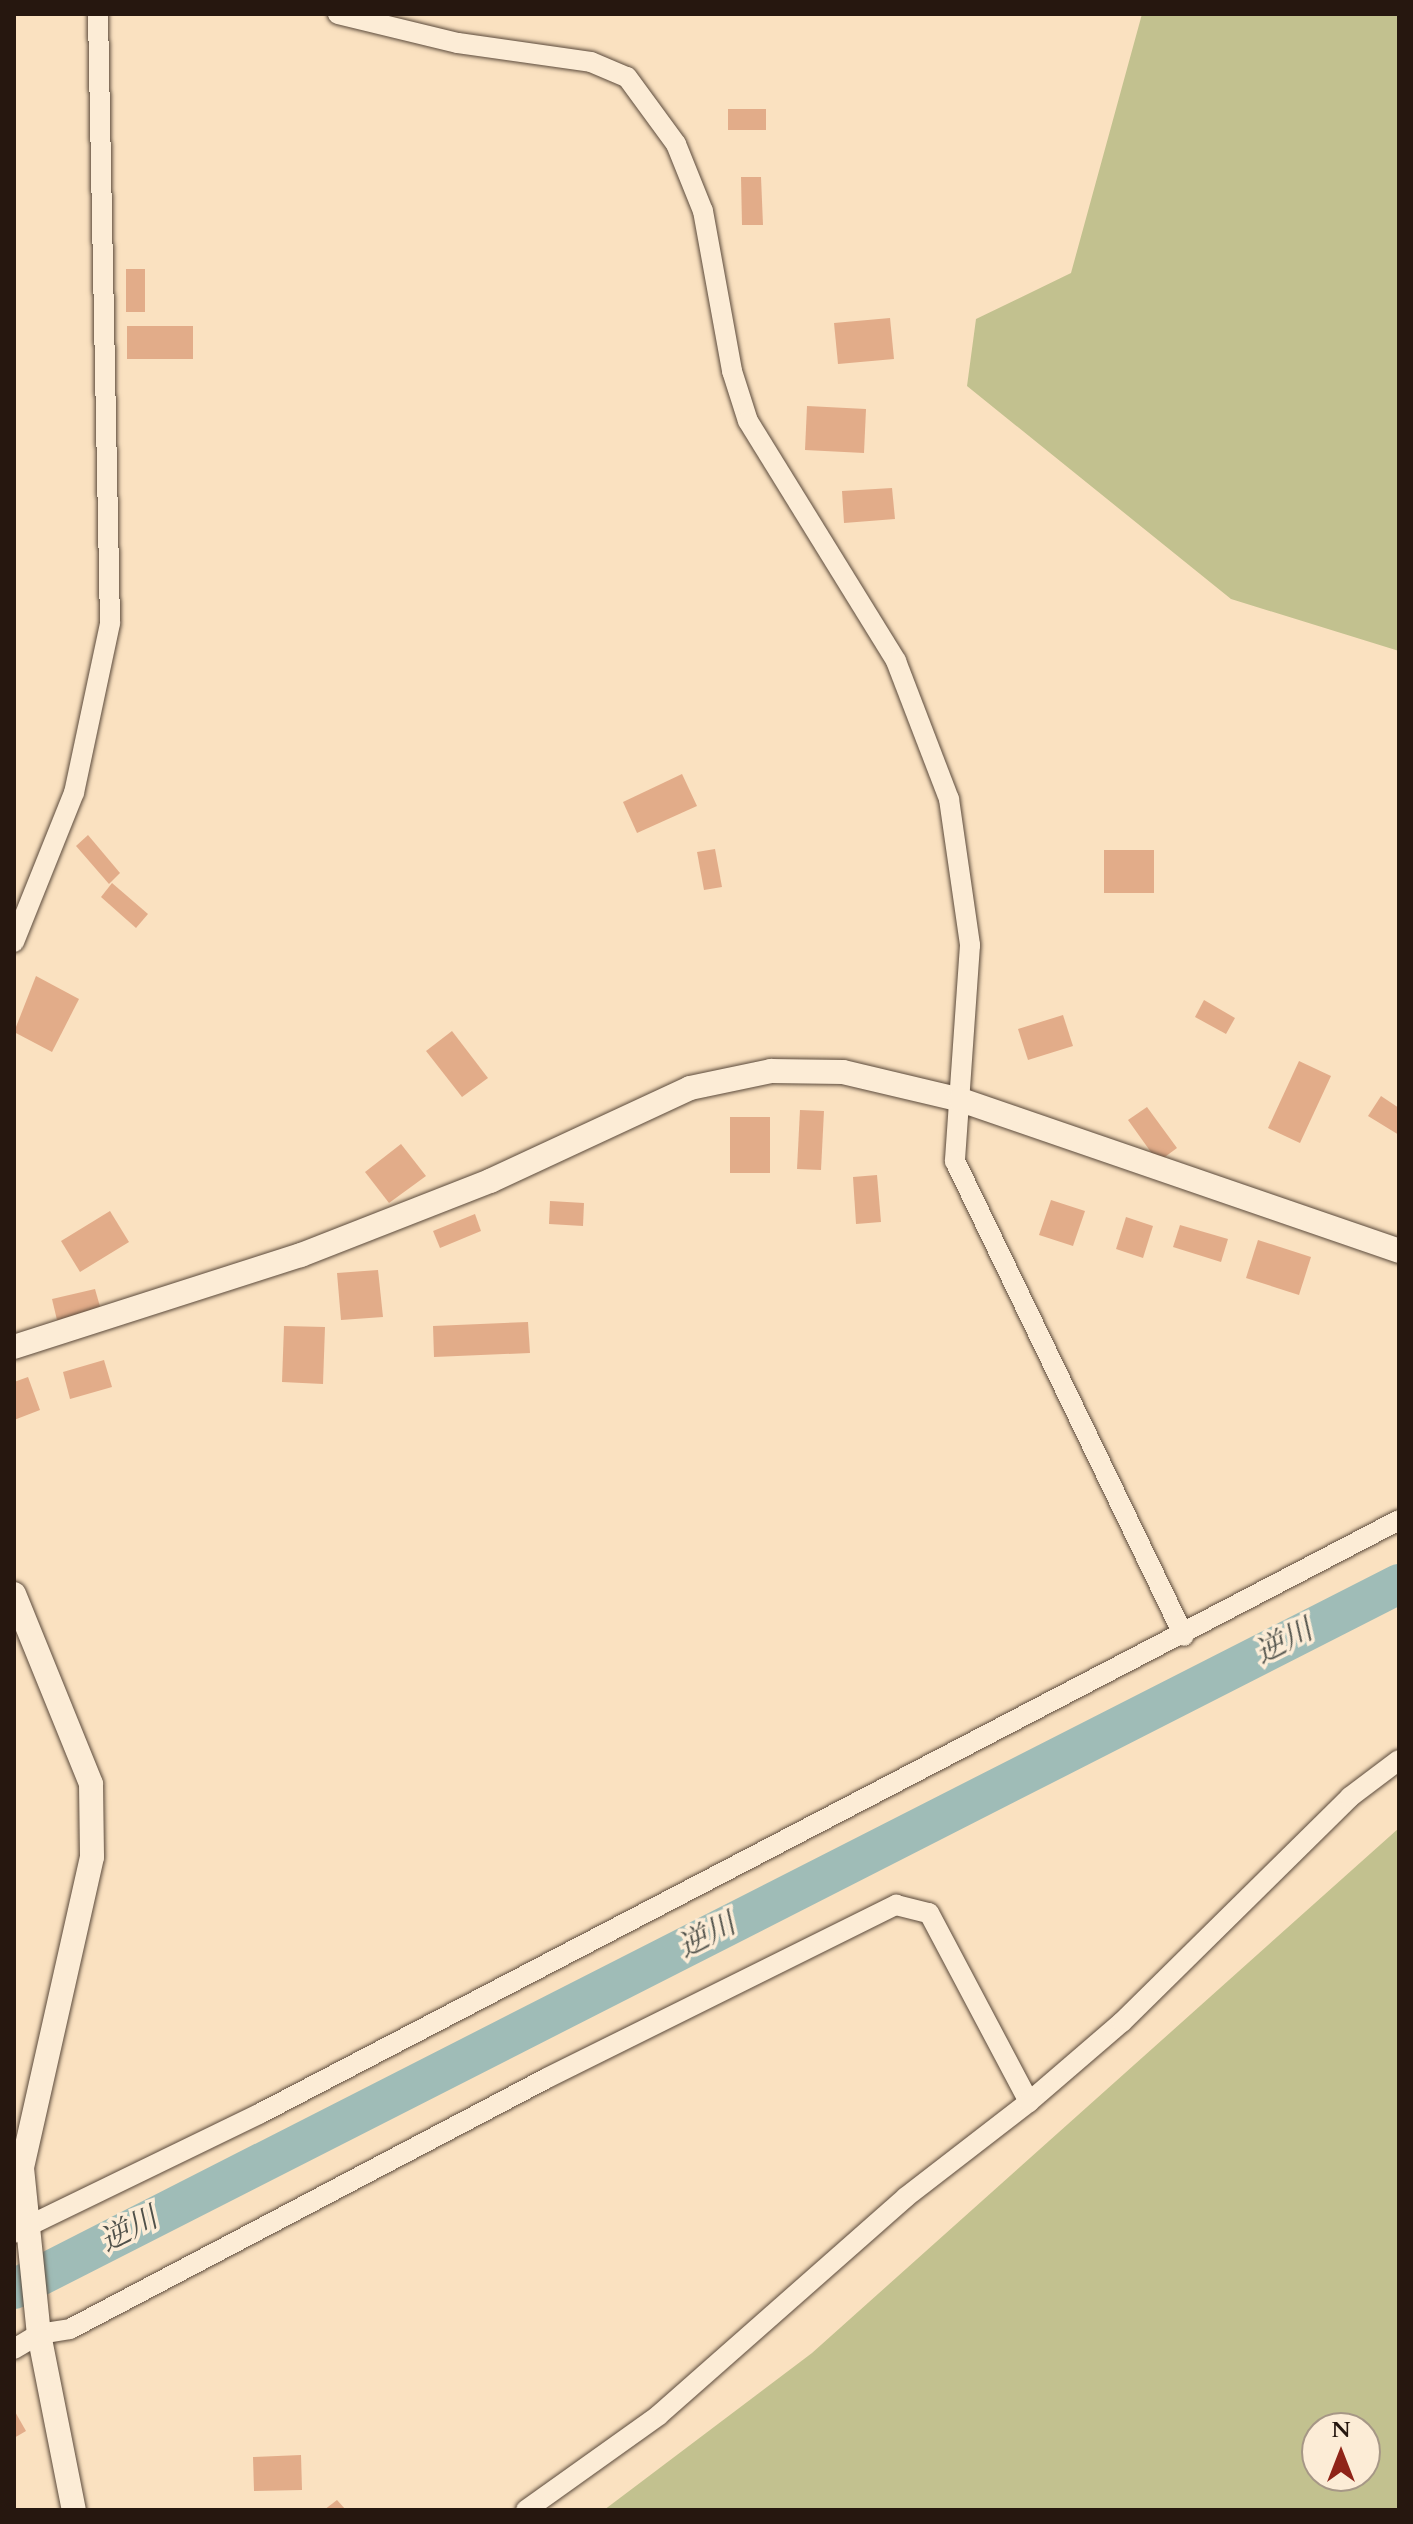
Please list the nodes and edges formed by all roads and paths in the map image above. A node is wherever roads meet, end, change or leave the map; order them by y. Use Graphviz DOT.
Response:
graph roads {
  1 [pos="98,14"];
  2 [pos="338,14"];
  3 [pos="14,942"];
  4 [pos="961,1100"];
  5 [pos="1399,1251"];
  6 [pos="14,1347"];
  7 [pos="1399,1520"];
  8 [pos="14,1594"];
  9 [pos="1184,1636"];
  10 [pos="1399,1760"];
  11 [pos="1029,2102"];
  12 [pos="20,2229"];
  13 [pos="39,2334"];
  14 [pos="14,2349"];
  15 [pos="74,2510"];
  16 [pos="526,2510"];
  1 -- 3 [label="street"];
  2 -- 4 [label="street"];
  4 -- 5 [label="street"];
  4 -- 6 [label="street"];
  4 -- 9 [label="street"];
  7 -- 9 [label="street"];
  8 -- 12 [label="street"];
  9 -- 12 [label="street"];
  10 -- 11 [label="street"];
  11 -- 13 [label="street"];
  11 -- 16 [label="street"];
  12 -- 13 [label="street"];
  13 -- 14 [label="street"];
  13 -- 15 [label="street"];
}
